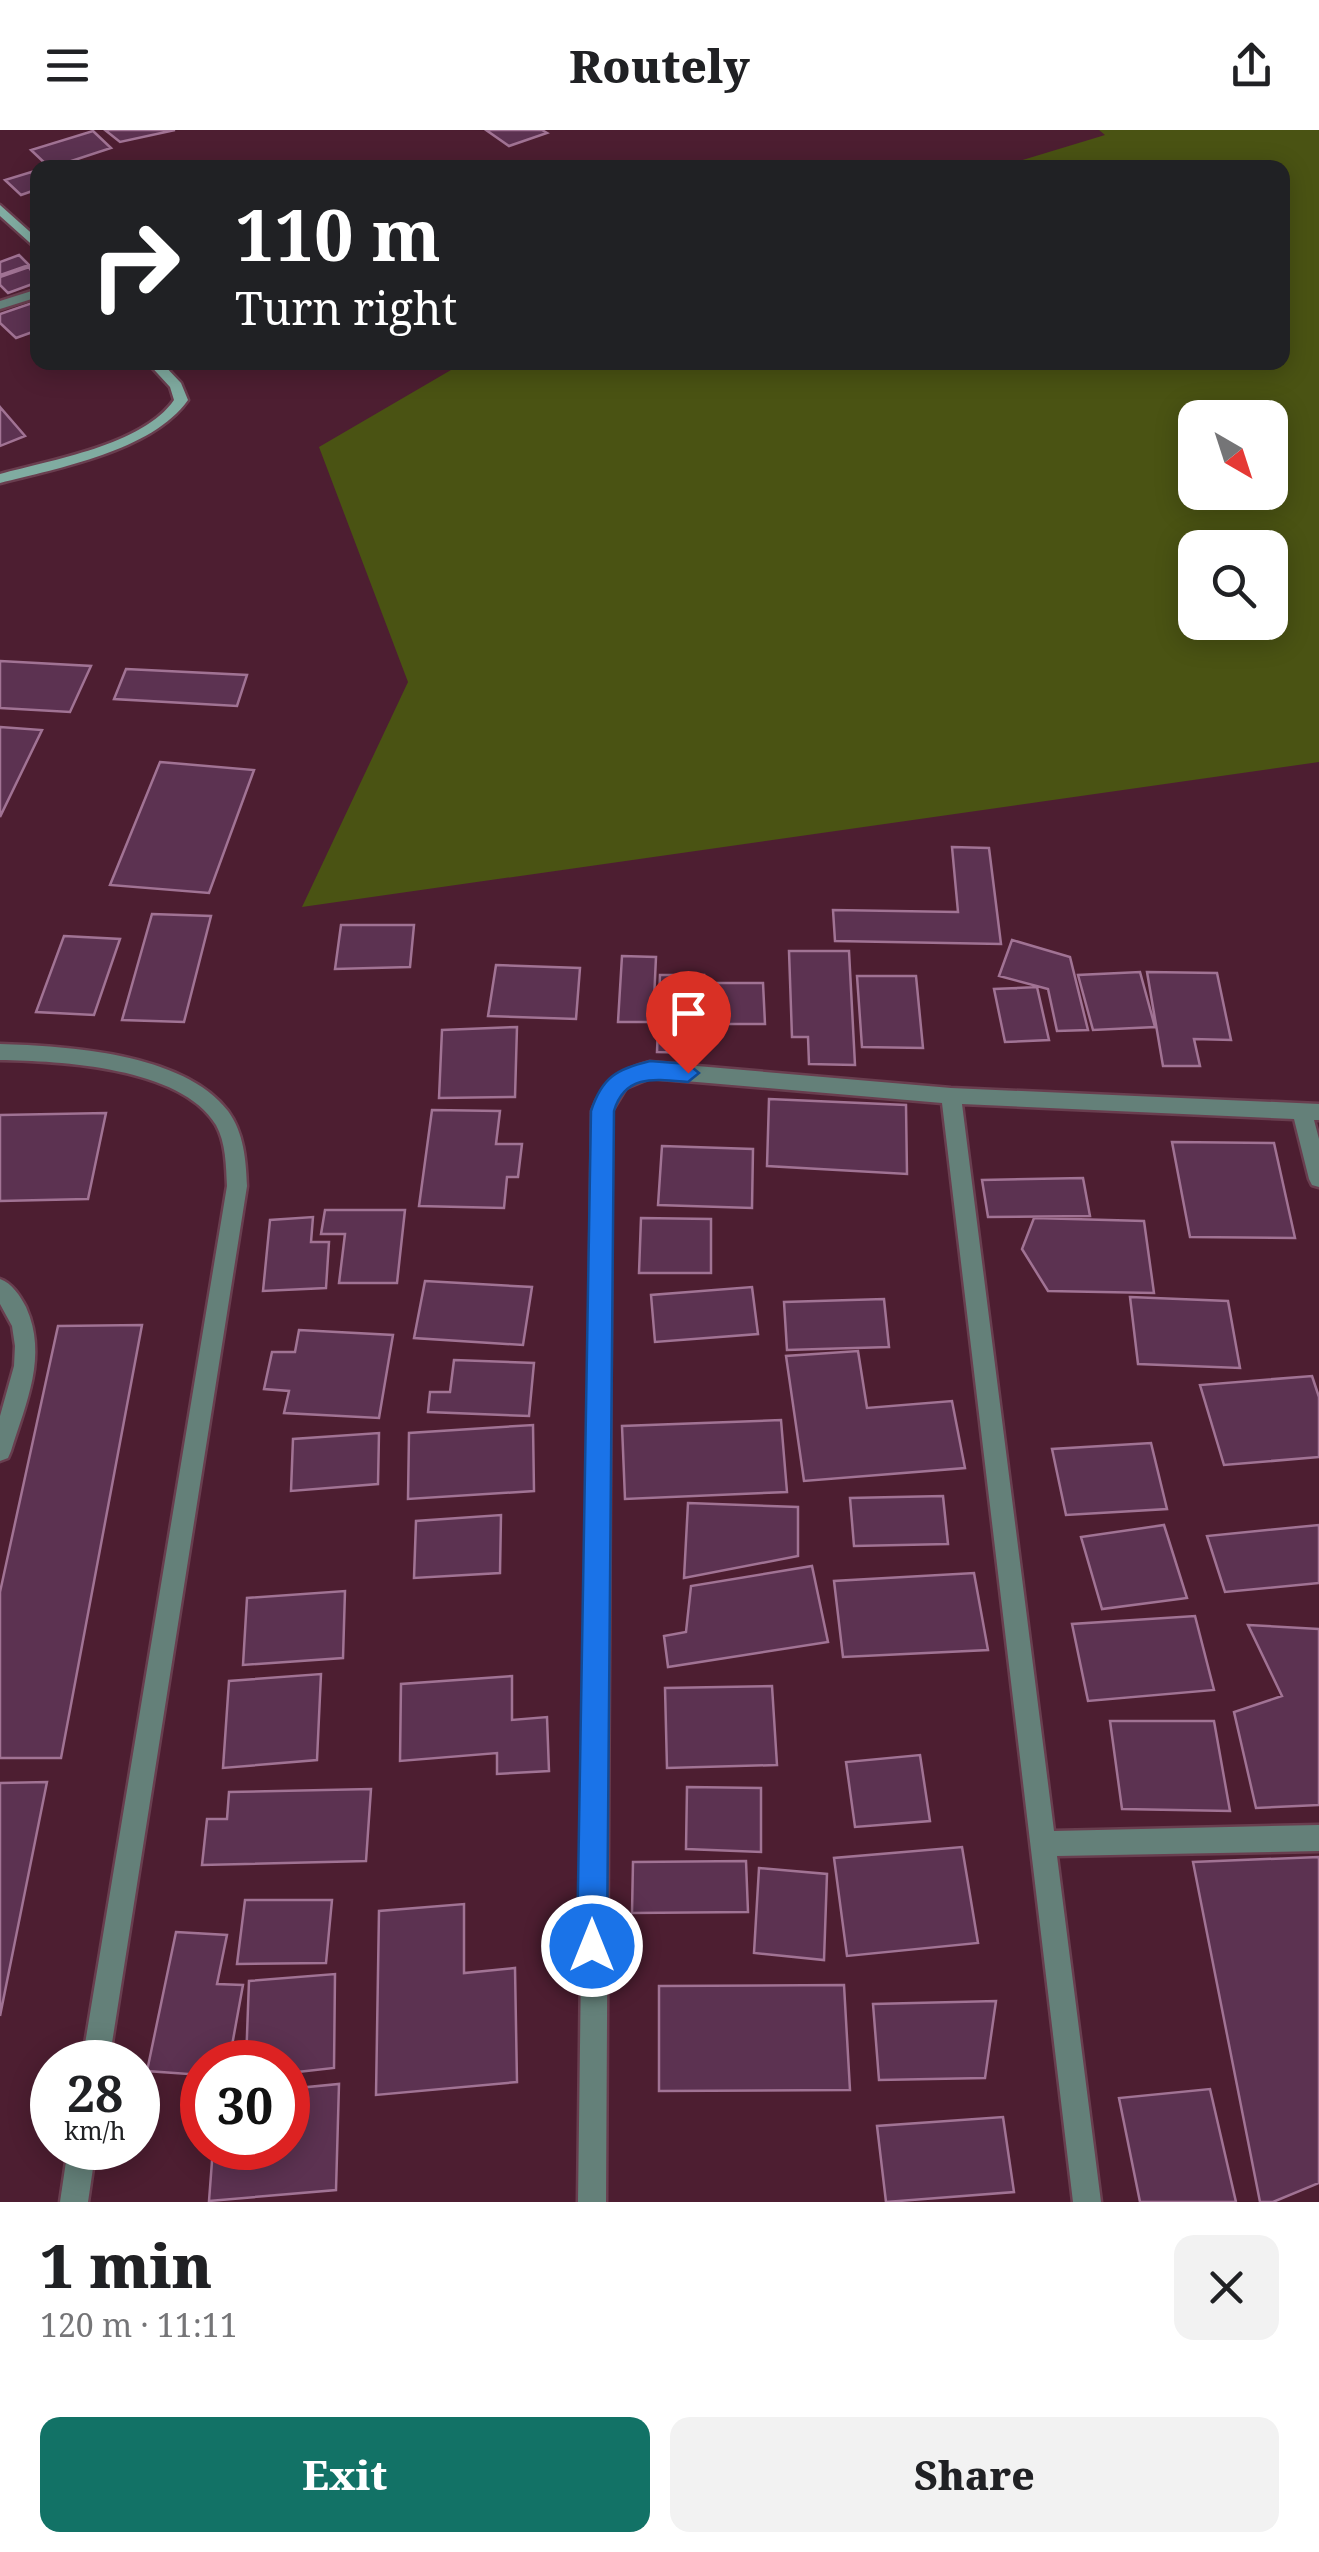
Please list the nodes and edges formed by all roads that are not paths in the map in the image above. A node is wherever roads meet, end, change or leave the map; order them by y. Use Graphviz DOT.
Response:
graph roads {
  1 [pos="0,209"];
  2 [pos="30,238"];
  3 [pos="30,296"];
  4 [pos="0,305"];
  5 [pos="161,370"];
  6 [pos="0,478"];
  7 [pos="0,1052"];
  8 [pos="951,1096"];
  9 [pos="1310,1111"];
  10 [pos="1319,1178"];
  11 [pos="0,1288"];
  12 [pos="0,1451"];
  13 [pos="1319,1838"];
  14 [pos="1044,1844"];
  15 [pos="100,2040"];
  16 [pos="79,2170"];
  17 [pos="74,2202"];
  18 [pos="592,2202"];
  19 [pos="1087,2202"];
  1 -- 2 [label="street"];
  3 -- 4 [label="street"];
  5 -- 6 [label="street"];
  7 -- 15 [label="street"];
  8 -- 9 [label="street"];
  8 -- 14 [label="street"];
  8 -- 18 [label="street"];
  9 -- 10 [label="street"];
  11 -- 12 [label="street"];
  13 -- 14 [label="street"];
  14 -- 19 [label="street"];
  16 -- 17 [label="street"];
}
